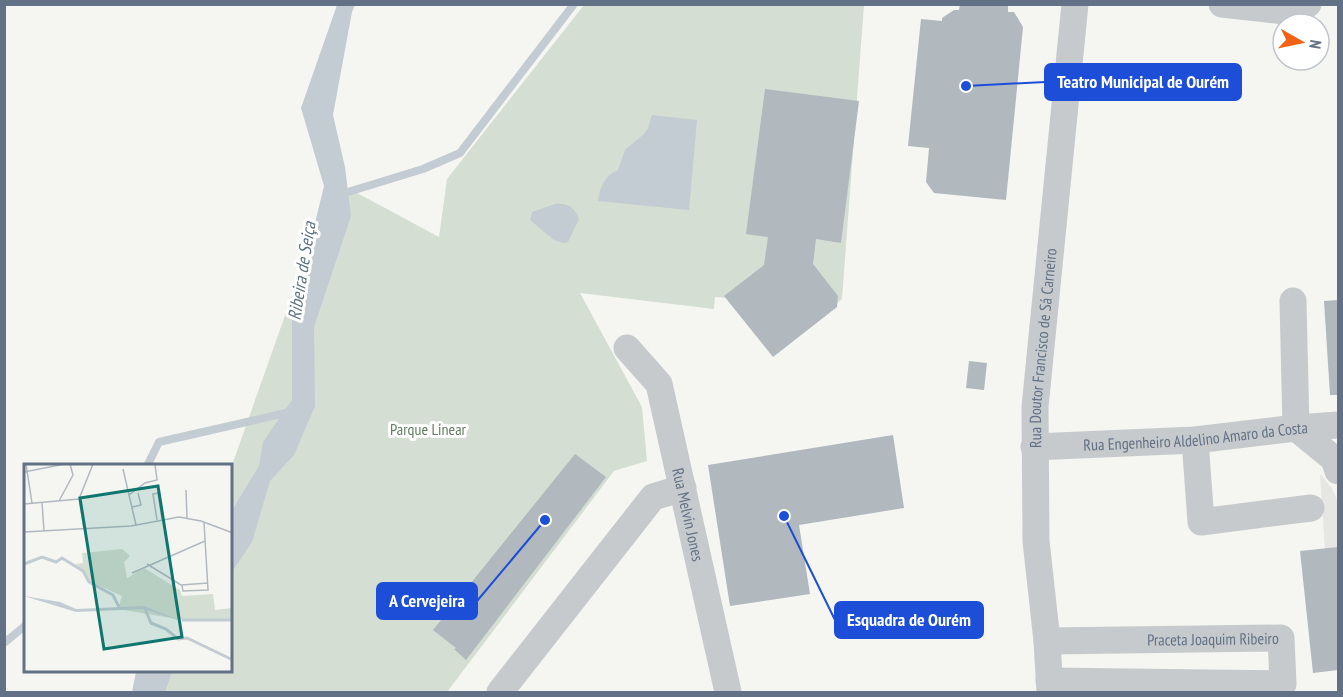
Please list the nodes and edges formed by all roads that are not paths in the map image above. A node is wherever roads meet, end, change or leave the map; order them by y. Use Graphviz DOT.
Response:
graph roads {
  1 [pos="1075,4"];
  2 [pos="1222,4"];
  3 [pos="1308,4"];
  4 [pos="1293,301"];
  5 [pos="627,348"];
  6 [pos="1338,425"];
  7 [pos="1296,428"];
  8 [pos="1195,440"];
  9 [pos="1034,447"];
  10 [pos="1338,471"];
  11 [pos="683,488"];
  12 [pos="1311,508"];
  13 [pos="1047,641"];
  14 [pos="1050,687"];
  15 [pos="500,693"];
  16 [pos="728,693"];
  1 -- 9 [label="street, Rua Doutor Francisco de Sá Carneiro"];
  2 -- 3 [label="street"];
  4 -- 7 [label="street"];
  5 -- 11 [label="street, Rua Melvin Jones"];
  6 -- 7 [label="street"];
  7 -- 8 [label="street, Rua Engenheiro Aldelino Amaro da Costa"];
  7 -- 10 [label="street, Rua Engenheiro Aldelino Amaro da Costa"];
  8 -- 9 [label="street, Rua Engenheiro Aldelino Amaro da Costa"];
  8 -- 12 [label="street"];
  9 -- 13 [label="street, Rua Doutor Francisco de Sá Carneiro"];
  11 -- 15 [label="street"];
  11 -- 16 [label="street, Rua Melvin Jones"];
  13 -- 14 [label="street, Rua Doutor Francisco de Sá Carneiro"];
  13 -- 14 [label="street, Praceta Joaquim Ribeiro"];
}
